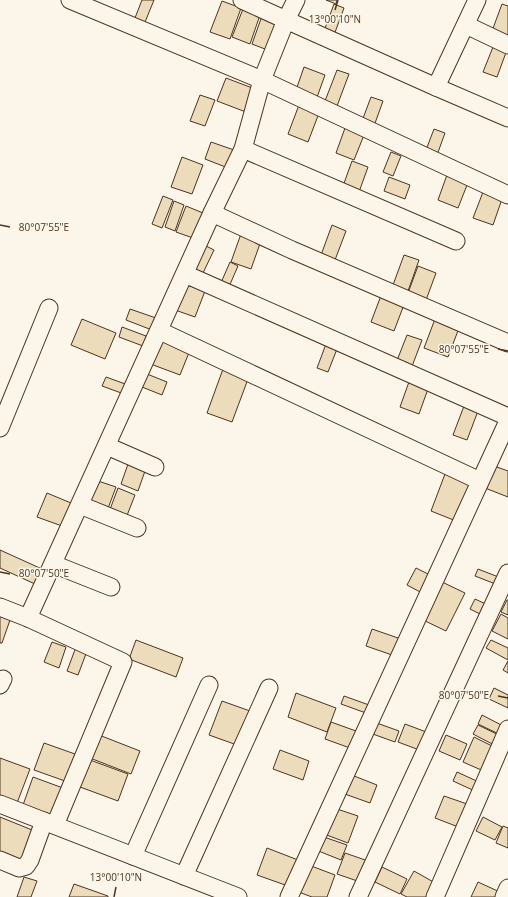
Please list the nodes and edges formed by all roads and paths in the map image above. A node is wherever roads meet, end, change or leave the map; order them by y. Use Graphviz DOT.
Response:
graph roads {
  1 [pos="70,0"];
  2 [pos="242,0"];
  3 [pos="296,0"];
  4 [pos="477,0"];
  5 [pos="286,20"];
  6 [pos="466,25"];
  7 [pos="508,45"];
  8 [pos="262,80"];
  9 [pos="436,87"];
  10 [pos="508,118"];
  11 [pos="243,149"];
  12 [pos="508,195"];
  13 [pos="212,214"];
  14 [pos="456,241"];
  15 [pos="185,274"];
  16 [pos="49,308"];
  17 [pos="160,331"];
  18 [pos="508,343"];
  19 [pos="508,418"];
  20 [pos="508,421"];
  21 [pos="0,428"];
  22 [pos="107,446"];
  23 [pos="155,467"];
  24 [pos="480,481"];
  25 [pos="80,505"];
  26 [pos="137,528"];
  27 [pos="53,564"];
  28 [pos="508,574"];
  29 [pos="111,587"];
  30 [pos="0,607"];
  31 [pos="28,618"];
  32 [pos="209,685"];
  33 [pos="269,688"];
  34 [pos="508,729"];
  35 [pos="0,804"];
  36 [pos="50,823"];
  37 [pos="133,856"];
  38 [pos="0,860"];
  39 [pos="184,876"];
  40 [pos="508,888"];
  41 [pos="238,897"];
  42 [pos="289,897"];
  43 [pos="358,897"];
  44 [pos="435,897"];
  45 [pos="504,897"];
  1 -- 8 [label="street"];
  2 -- 5 [label="street"];
  3 -- 5 [label="street"];
  4 -- 6 [label="street"];
  5 -- 8 [label="street"];
  5 -- 9 [label="street"];
  6 -- 7 [label="street"];
  6 -- 9 [label="street"];
  8 -- 11 [label="street"];
  8 -- 12 [label="street"];
  9 -- 10 [label="street"];
  11 -- 13 [label="street"];
  11 -- 14 [label="street"];
  13 -- 15 [label="street"];
  13 -- 18 [label="street"];
  15 -- 17 [label="street"];
  15 -- 19 [label="street"];
  16 -- 21 [label="street"];
  17 -- 22 [label="street"];
  17 -- 24 [label="street"];
  20 -- 24 [label="street"];
  22 -- 23 [label="street"];
  22 -- 25 [label="street"];
  24 -- 42 [label="street"];
  25 -- 26 [label="street"];
  25 -- 27 [label="street"];
  27 -- 29 [label="street"];
  27 -- 31 [label="street"];
  28 -- 43 [label="street"];
  30 -- 31 [label="street"];
  31 -- 36 [label="street"];
  32 -- 37 [label="street"];
  33 -- 39 [label="street"];
  34 -- 44 [label="street"];
  35 -- 36 [label="street"];
  36 -- 37 [label="street"];
  36 -- 38 [label="street"];
  37 -- 39 [label="street"];
  39 -- 41 [label="street"];
  40 -- 45 [label="street"];
}
